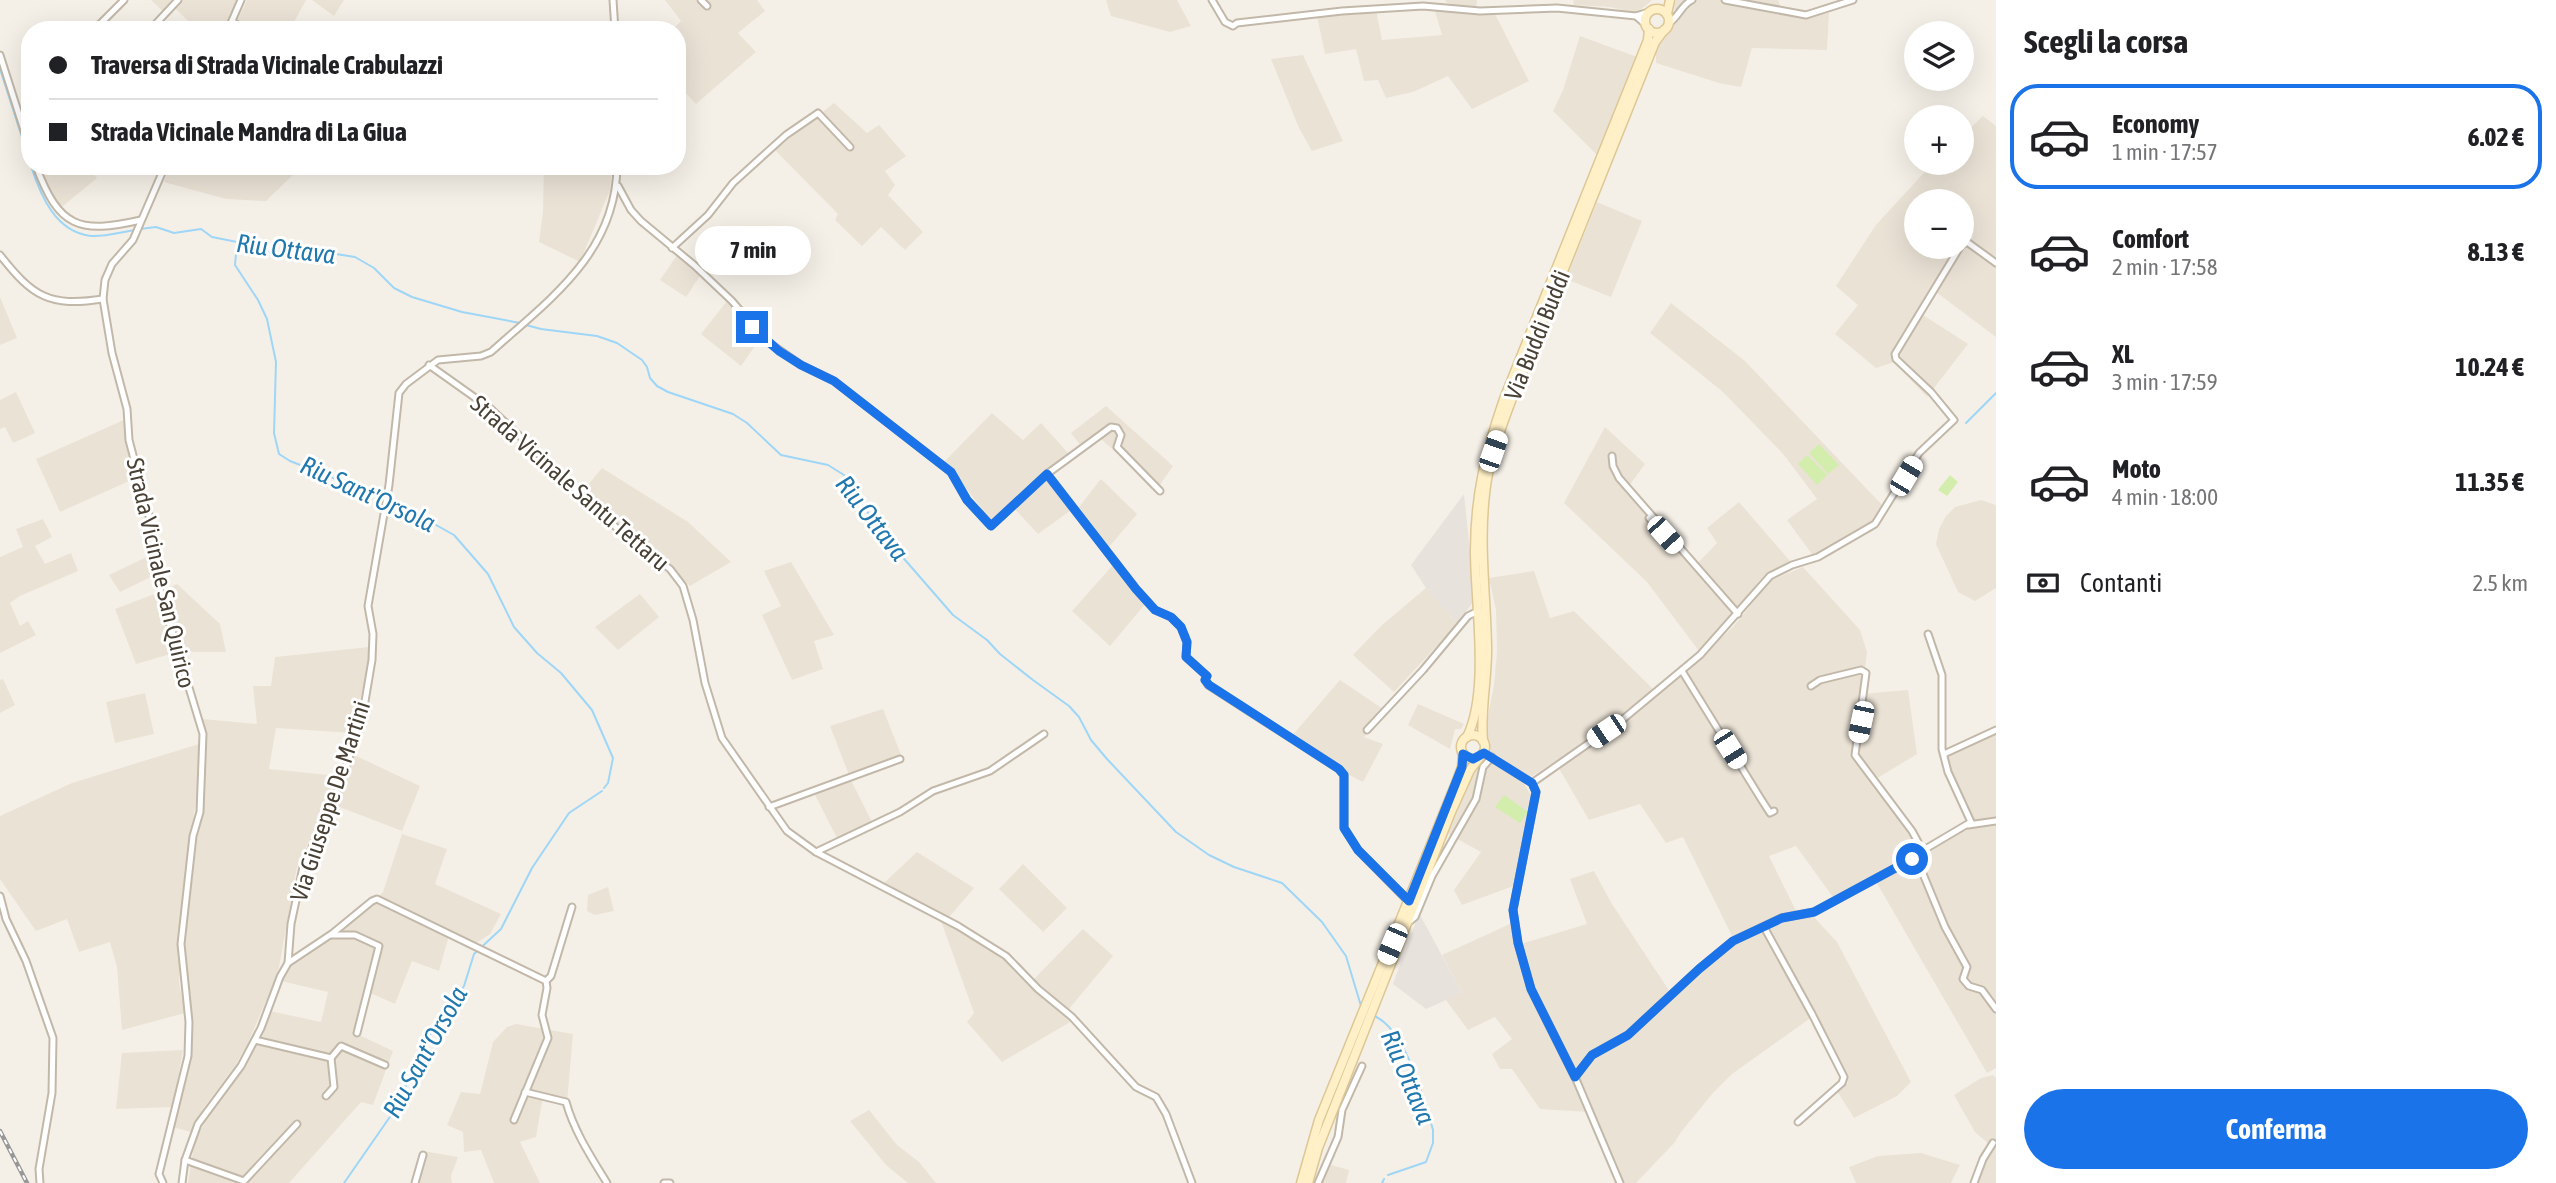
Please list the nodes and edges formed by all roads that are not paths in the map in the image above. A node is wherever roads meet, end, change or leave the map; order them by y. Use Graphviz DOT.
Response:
graph roads {
  1 [pos="124,0"];
  2 [pos="178,0"];
  3 [pos="241,0"];
  4 [pos="613,0"];
  5 [pos="701,0"];
  6 [pos="1212,0"];
  7 [pos="1662,0"];
  8 [pos="1670,0"];
  9 [pos="1692,0"];
  10 [pos="1725,0"];
  11 [pos="1780,0"];
  12 [pos="1853,0"];
  13 [pos="1446,3"];
  14 [pos="707,6"];
  15 [pos="1781,9"];
  16 [pos="1652,11"];
  17 [pos="1667,14"];
  18 [pos="1636,16"];
  19 [pos="103,21"];
  20 [pos="158,21"];
  21 [pos="232,21"];
  22 [pos="614,21"];
  23 [pos="1648,27"];
  24 [pos="1666,27"];
  25 [pos="0,55"];
  26 [pos="21,121"];
  27 [pos="850,146"];
  28 [pos="39,175"];
  29 [pos="161,175"];
  30 [pos="617,175"];
  31 [pos="617,184"];
  32 [pos="138,227"];
  33 [pos="1974,247"];
  34 [pos="672,248"];
  35 [pos="0,255"];
  36 [pos="1953,259"];
  37 [pos="1996,263"];
  38 [pos="103,299"];
  39 [pos="429,366"];
  40 [pos="1612,457"];
  41 [pos="1047,474"];
  42 [pos="1160,491"];
  43 [pos="1648,518"];
  44 [pos="1478,611"];
  45 [pos="1737,615"];
  46 [pos="1928,634"];
  47 [pos="1682,671"];
  48 [pos="1811,686"];
  49 [pos="1367,730"];
  50 [pos="1996,730"];
  51 [pos="1044,734"];
  52 [pos="1467,737"];
  53 [pos="1483,741"];
  54 [pos="1463,754"];
  55 [pos="1944,754"];
  56 [pos="1485,755"];
  57 [pos="900,759"];
  58 [pos="1532,783"];
  59 [pos="769,807"];
  60 [pos="1774,811"];
  61 [pos="1996,821"];
  62 [pos="1968,825"];
  63 [pos="1437,848"];
  64 [pos="816,852"];
  65 [pos="1917,857"];
  66 [pos="1443,858"];
  67 [pos="0,897"];
  68 [pos="1409,901"];
  69 [pos="572,907"];
  70 [pos="1408,922"];
  71 [pos="1764,927"];
  72 [pos="330,935"];
  73 [pos="288,963"];
  74 [pos="546,981"];
  75 [pos="1371,1004"];
  76 [pos="1996,1009"];
  77 [pos="1363,1022"];
  78 [pos="357,1033"];
  79 [pos="255,1041"];
  80 [pos="331,1058"];
  81 [pos="385,1065"];
  82 [pos="1362,1066"];
  83 [pos="1575,1077"];
  84 [pos="525,1092"];
  85 [pos="326,1096"];
  86 [pos="514,1120"];
  87 [pos="1798,1122"];
  88 [pos="297,1124"];
  89 [pos="1993,1143"];
  90 [pos="423,1154"];
  91 [pos="185,1160"];
  92 [pos="1313,1163"];
  93 [pos="40,1183"];
  94 [pos="163,1183"];
  95 [pos="182,1183"];
  96 [pos="415,1183"];
  97 [pos="607,1183"];
  98 [pos="664,1183"];
  99 [pos="670,1183"];
  100 [pos="1192,1183"];
  101 [pos="1301,1183"];
  102 [pos="1308,1183"];
  103 [pos="1318,1183"];
  104 [pos="1620,1183"];
  105 [pos="1974,1183"];
  1 -- 19 [label="street"];
  2 -- 20 [label="street"];
  3 -- 21 [label="street"];
  4 -- 22 [label="street"];
  5 -- 14 [label="street"];
  6 -- 13 [label="street"];
  7 -- 16 [label="main road"];
  8 -- 17 [label="main road"];
  9 -- 24 [label="street"];
  10 -- 15 [label="street"];
  11 -- 15 [label="street"];
  12 -- 15 [label="street"];
  13 -- 18 [label="street"];
  16 -- 17 [label="main road"];
  16 -- 18 [label="street"];
  16 -- 23 [label="main road"];
  17 -- 24 [label="main road"];
  18 -- 23 [label="street"];
  23 -- 24 [label="main road"];
  23 -- 44 [label="main road, Via Buddi Buddi"];
  24 -- 53 [label="main road, Via Buddi Buddi"];
  25 -- 26 [label="street"];
  27 -- 34 [label="street"];
  28 -- 32 [label="street"];
  29 -- 32 [label="street, Strada Vicinale San Quirico"];
  30 -- 31 [label="street, Via Giuseppe De Martini"];
  31 -- 34 [label="street"];
  31 -- 39 [label="street, Via Giuseppe De Martini"];
  32 -- 38 [label="street, Strada Vicinale San Quirico"];
  33 -- 37 [label="street"];
  34 -- 41 [label="street"];
  35 -- 38 [label="street"];
  36 -- 45 [label="street"];
  38 -- 94 [label="street, Strada Vicinale San Quirico"];
  39 -- 59 [label="street, Strada Vicinale Santu Tettaru"];
  39 -- 73 [label="street, Via Giuseppe De Martini"];
  40 -- 45 [label="street"];
  41 -- 42 [label="street"];
  41 -- 68 [label="street"];
  43 -- 45 [label="street"];
  44 -- 49 [label="street"];
  44 -- 52 [label="main road, Via Buddi Buddi"];
  45 -- 47 [label="street"];
  46 -- 55 [label="street"];
  47 -- 58 [label="street"];
  47 -- 60 [label="street"];
  48 -- 65 [label="street"];
  50 -- 55 [label="street"];
  51 -- 64 [label="street"];
  52 -- 53 [label="main road"];
  52 -- 54 [label="main road"];
  53 -- 56 [label="main road"];
  54 -- 56 [label="main road"];
  54 -- 68 [label="main road"];
  55 -- 62 [label="street"];
  56 -- 58 [label="street"];
  56 -- 63 [label="main road"];
  56 -- 66 [label="street"];
  57 -- 59 [label="street"];
  58 -- 83 [label="street"];
  59 -- 64 [label="street, Strada Vicinale Santu Tettaru"];
  61 -- 62 [label="street"];
  62 -- 65 [label="street"];
  63 -- 66 [label="street"];
  63 -- 70 [label="main road"];
  64 -- 100 [label="street, Strada Vicinale Santu Tettaru"];
  65 -- 71 [label="street"];
  65 -- 76 [label="street"];
  66 -- 70 [label="street"];
  67 -- 93 [label="street"];
  68 -- 75 [label="main road"];
  69 -- 74 [label="street"];
  70 -- 75 [label="main road"];
  71 -- 83 [label="street"];
  71 -- 87 [label="street"];
  72 -- 73 [label="street"];
  72 -- 74 [label="street"];
  72 -- 78 [label="street"];
  73 -- 79 [label="street, Via Giuseppe De Martini"];
  74 -- 84 [label="street"];
  75 -- 77 [label="main road"];
  77 -- 92 [label="main road"];
  77 -- 101 [label="main road"];
  79 -- 80 [label="street"];
  79 -- 91 [label="street, Via Giuseppe De Martini"];
  80 -- 81 [label="street"];
  80 -- 85 [label="street"];
  82 -- 103 [label="street"];
  83 -- 104 [label="street"];
  84 -- 86 [label="street"];
  84 -- 97 [label="street"];
  88 -- 91 [label="street"];
  89 -- 105 [label="street"];
  90 -- 96 [label="street"];
  91 -- 95 [label="street, Via Giuseppe De Martini"];
  92 -- 102 [label="main road"];
  92 -- 103 [label="street"];
  98 -- 99 [label="street"];
}
